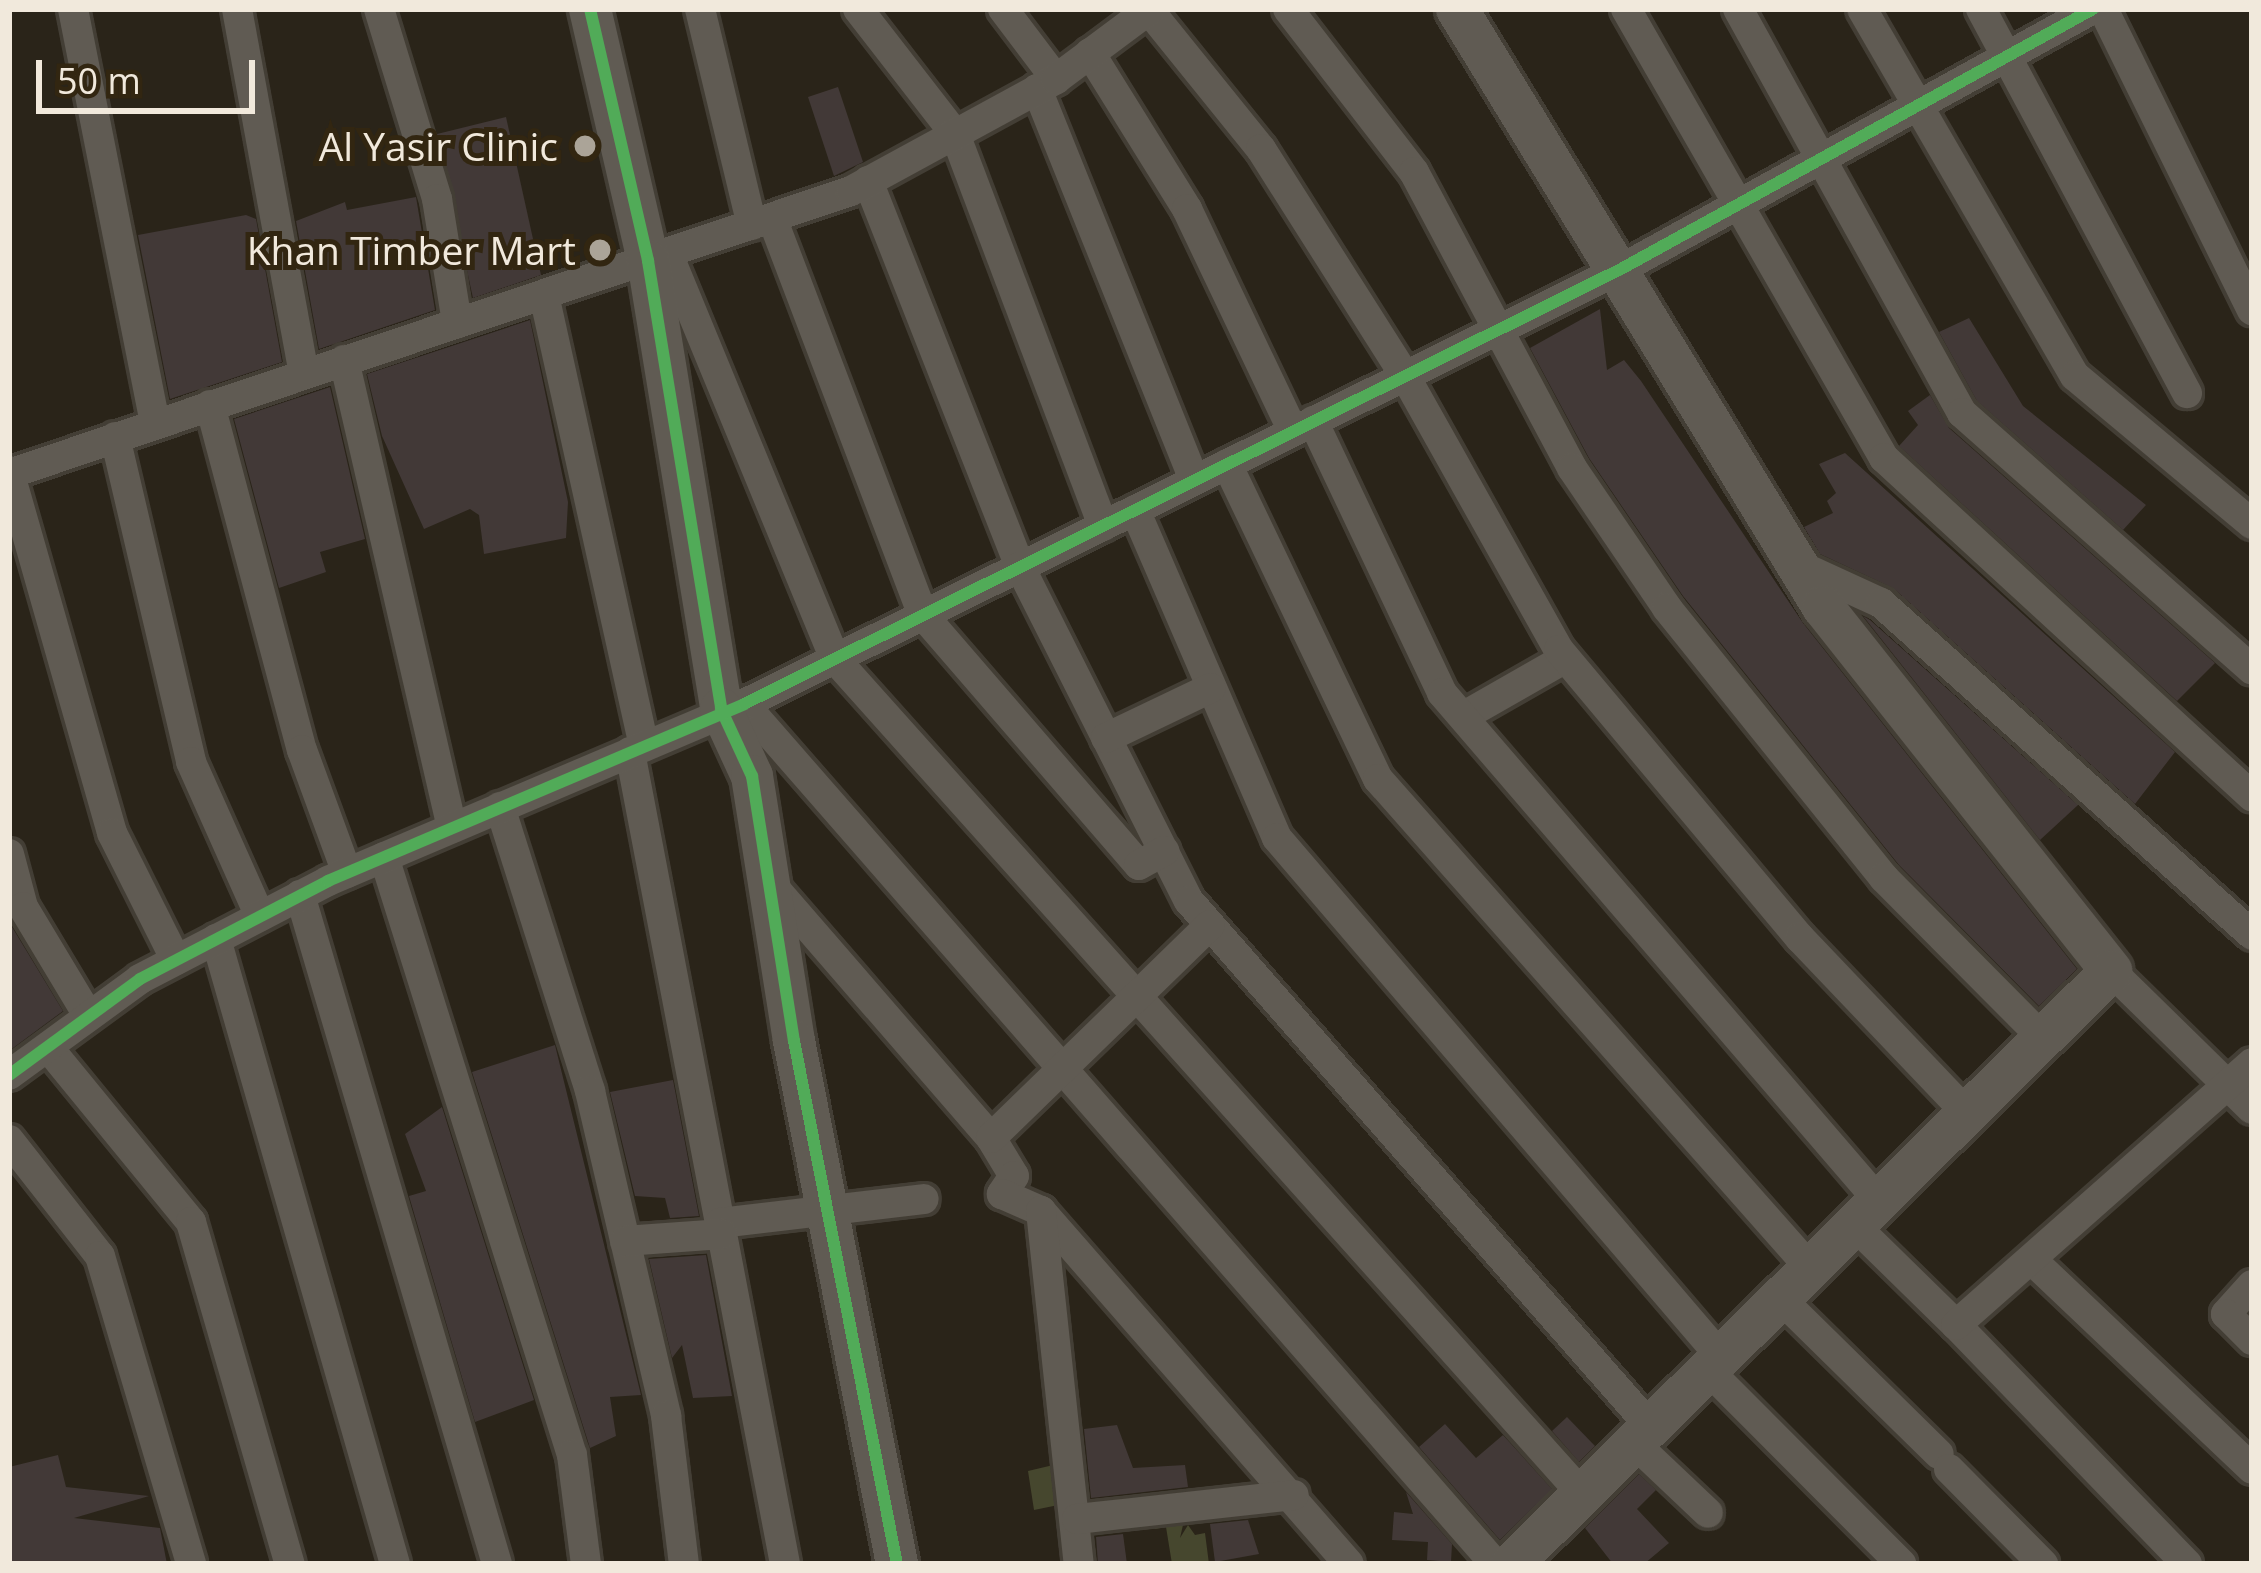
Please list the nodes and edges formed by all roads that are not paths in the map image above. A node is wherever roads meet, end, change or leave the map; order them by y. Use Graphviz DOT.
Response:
graph roads {
  1 [pos="73,9"];
  2 [pos="237,9"];
  3 [pos="379,9"];
  4 [pos="590,9"];
  5 [pos="700,9"];
  6 [pos="858,9"];
  7 [pos="1003,9"];
  8 [pos="1149,9"];
  9 [pos="1288,9"];
  10 [pos="1457,9"];
  11 [pos="1626,9"];
  12 [pos="1738,9"];
  13 [pos="1862,9"];
  14 [pos="1981,9"];
  15 [pos="2093,9"];
  16 [pos="2103,9"];
  17 [pos="1090,53"];
  18 [pos="2007,57"];
  19 [pos="1047,84"];
  20 [pos="1917,106"];
  21 [pos="956,134"];
  22 [pos="1822,158"];
  23 [pos="868,181"];
  24 [pos="1738,205"];
  25 [pos="762,221"];
  26 [pos="658,258"];
  27 [pos="1621,269"];
  28 [pos="544,295"];
  29 [pos="2252,310"];
  30 [pos="458,323"];
  31 [pos="1502,328"];
  32 [pos="344,360"];
  33 [pos="304,373"];
  34 [pos="1405,376"];
  35 [pos="2187,393"];
  36 [pos="210,405"];
  37 [pos="155,424"];
  38 [pos="1303,426"];
  39 [pos="115,437"];
  40 [pos="1227,464"];
  41 [pos="9,473"];
  42 [pos="1194,481"];
  43 [pos="1135,510"];
  44 [pos="2252,524"];
  45 [pos="1103,526"];
  46 [pos="1798,566"];
  47 [pos="1019,567"];
  48 [pos="923,615"];
  49 [pos="1559,650"];
  50 [pos="835,659"];
  51 [pos="2252,670"];
  52 [pos="1211,688"];
  53 [pos="733,706"];
  54 [pos="1466,715"];
  55 [pos="1106,738"];
  56 [pos="637,749"];
  57 [pos="2252,796"];
  58 [pos="500,807"];
  59 [pos="452,827"];
  60 [pos="1164,851"];
  61 [pos="9,854"];
  62 [pos="384,856"];
  63 [pos="347,872"];
  64 [pos="771,884"];
  65 [pos="300,895"];
  66 [pos="260,916"];
  67 [pos="1210,925"];
  68 [pos="2252,935"];
  69 [pos="216,939"];
  70 [pos="176,960"];
  71 [pos="2111,971"];
  72 [pos="1137,996"];
  73 [pos="88,1016"];
  74 [pos="2040,1035"];
  75 [pos="51,1051"];
  76 [pos="2252,1063"];
  77 [pos="1065,1066"];
  78 [pos="10,1074"];
  79 [pos="2229,1087"];
  80 [pos="2252,1109"];
  81 [pos="1965,1111"];
  82 [pos="991,1138"];
  83 [pos="9,1139"];
  84 [pos="924,1198"];
  85 [pos="826,1208"];
  86 [pos="1041,1211"];
  87 [pos="1865,1211"];
  88 [pos="721,1229"];
  89 [pos="625,1241"];
  90 [pos="2033,1261"];
  91 [pos="1796,1284"];
  92 [pos="2252,1285"];
  93 [pos="1956,1325"];
  94 [pos="2252,1340"];
  95 [pos="1312,1350"];
  96 [pos="1716,1365"];
  97 [pos="1641,1434"];
  98 [pos="2252,1469"];
  99 [pos="1294,1496"];
  100 [pos="1584,1496"];
  101 [pos="1708,1514"];
  102 [pos="1077,1519"];
  103 [pos="191,1564"];
  104 [pos="290,1564"];
  105 [pos="395,1564"];
  106 [pos="497,1564"];
  107 [pos="586,1564"];
  108 [pos="684,1564"];
  109 [pos="784,1564"];
  110 [pos="897,1564"];
  111 [pos="1079,1564"];
  112 [pos="1349,1564"];
  113 [pos="1512,1564"];
  114 [pos="1901,1564"];
  115 [pos="2043,1564"];
  116 [pos="2187,1564"];
  1 -- 37 [label="street"];
  2 -- 33 [label="street"];
  3 -- 30 [label="street"];
  4 -- 26 [label="street"];
  5 -- 25 [label="street"];
  6 -- 21 [label="street"];
  7 -- 19 [label="street"];
  8 -- 17 [label="street"];
  8 -- 34 [label="street"];
  9 -- 31 [label="street"];
  10 -- 27 [label="street"];
  11 -- 24 [label="street"];
  12 -- 22 [label="street"];
  13 -- 20 [label="street"];
  14 -- 18 [label="street"];
  15 -- 18 [label="street"];
  16 -- 29 [label="street"];
  17 -- 19 [label="street"];
  17 -- 38 [label="street"];
  18 -- 20 [label="street"];
  18 -- 35 [label="street"];
  19 -- 21 [label="street"];
  19 -- 42 [label="street"];
  20 -- 22 [label="street"];
  20 -- 44 [label="street"];
  21 -- 23 [label="street"];
  21 -- 45 [label="street"];
  22 -- 24 [label="street"];
  22 -- 51 [label="street"];
  23 -- 25 [label="street"];
  23 -- 47 [label="street"];
  24 -- 27 [label="street"];
  24 -- 57 [label="street"];
  25 -- 26 [label="street"];
  25 -- 48 [label="street"];
  26 -- 28 [label="street"];
  26 -- 50 [label="street"];
  26 -- 53 [label="street"];
  27 -- 31 [label="street"];
  27 -- 46 [label="street"];
  28 -- 30 [label="street"];
  28 -- 56 [label="street"];
  30 -- 32 [label="street"];
  31 -- 34 [label="street"];
  31 -- 74 [label="street"];
  32 -- 33 [label="street"];
  32 -- 59 [label="street"];
  33 -- 36 [label="street"];
  34 -- 38 [label="street"];
  34 -- 49 [label="street"];
  36 -- 37 [label="street"];
  36 -- 63 [label="street"];
  37 -- 39 [label="street"];
  38 -- 40 [label="street"];
  38 -- 54 [label="street"];
  39 -- 41 [label="street"];
  39 -- 66 [label="street"];
  40 -- 42 [label="street"];
  40 -- 91 [label="street"];
  41 -- 70 [label="street"];
  42 -- 43 [label="street"];
  43 -- 45 [label="street"];
  43 -- 52 [label="street"];
  45 -- 47 [label="street"];
  46 -- 68 [label="street"];
  46 -- 71 [label="street"];
  47 -- 48 [label="street"];
  47 -- 55 [label="street"];
  48 -- 50 [label="street"];
  48 -- 60 [label="street"];
  49 -- 54 [label="street"];
  49 -- 81 [label="street"];
  50 -- 53 [label="street"];
  50 -- 72 [label="street"];
  52 -- 55 [label="street"];
  52 -- 96 [label="street"];
  53 -- 56 [label="street"];
  53 -- 64 [label="street"];
  53 -- 77 [label="street"];
  54 -- 87 [label="street"];
  55 -- 60 [label="street"];
  56 -- 58 [label="street"];
  56 -- 88 [label="street"];
  58 -- 59 [label="street"];
  58 -- 89 [label="street"];
  59 -- 62 [label="street"];
  60 -- 67 [label="street"];
  61 -- 73 [label="street"];
  62 -- 63 [label="street"];
  62 -- 107 [label="street"];
  63 -- 65 [label="street"];
  64 -- 82 [label="street"];
  64 -- 85 [label="street"];
  65 -- 66 [label="street"];
  65 -- 106 [label="street"];
  66 -- 69 [label="street"];
  67 -- 72 [label="street"];
  67 -- 97 [label="street"];
  69 -- 70 [label="street"];
  69 -- 105 [label="street"];
  70 -- 73 [label="street"];
  71 -- 74 [label="street"];
  71 -- 79 [label="street"];
  72 -- 77 [label="street"];
  72 -- 100 [label="street"];
  73 -- 75 [label="street"];
  74 -- 81 [label="street"];
  75 -- 78 [label="street"];
  75 -- 104 [label="street"];
  76 -- 79 [label="street"];
  77 -- 82 [label="street"];
  77 -- 95 [label="street"];
  79 -- 80 [label="street"];
  79 -- 90 [label="street"];
  81 -- 87 [label="street"];
  82 -- 86 [label="street"];
  83 -- 103 [label="street"];
  84 -- 85 [label="street"];
  85 -- 88 [label="street"];
  85 -- 110 [label="street"];
  86 -- 99 [label="street"];
  86 -- 102 [label="street"];
  87 -- 91 [label="street"];
  87 -- 93 [label="street"];
  88 -- 89 [label="street"];
  88 -- 109 [label="street"];
  89 -- 108 [label="street"];
  90 -- 93 [label="street"];
  90 -- 98 [label="street"];
  91 -- 96 [label="street"];
  91 -- 115 [label="street"];
  92 -- 94 [label="street"];
  93 -- 116 [label="street"];
  96 -- 97 [label="street"];
  96 -- 114 [label="street"];
  97 -- 100 [label="street"];
  97 -- 101 [label="street"];
  99 -- 102 [label="street"];
  99 -- 112 [label="street"];
  100 -- 113 [label="street"];
  102 -- 111 [label="street"];
}
